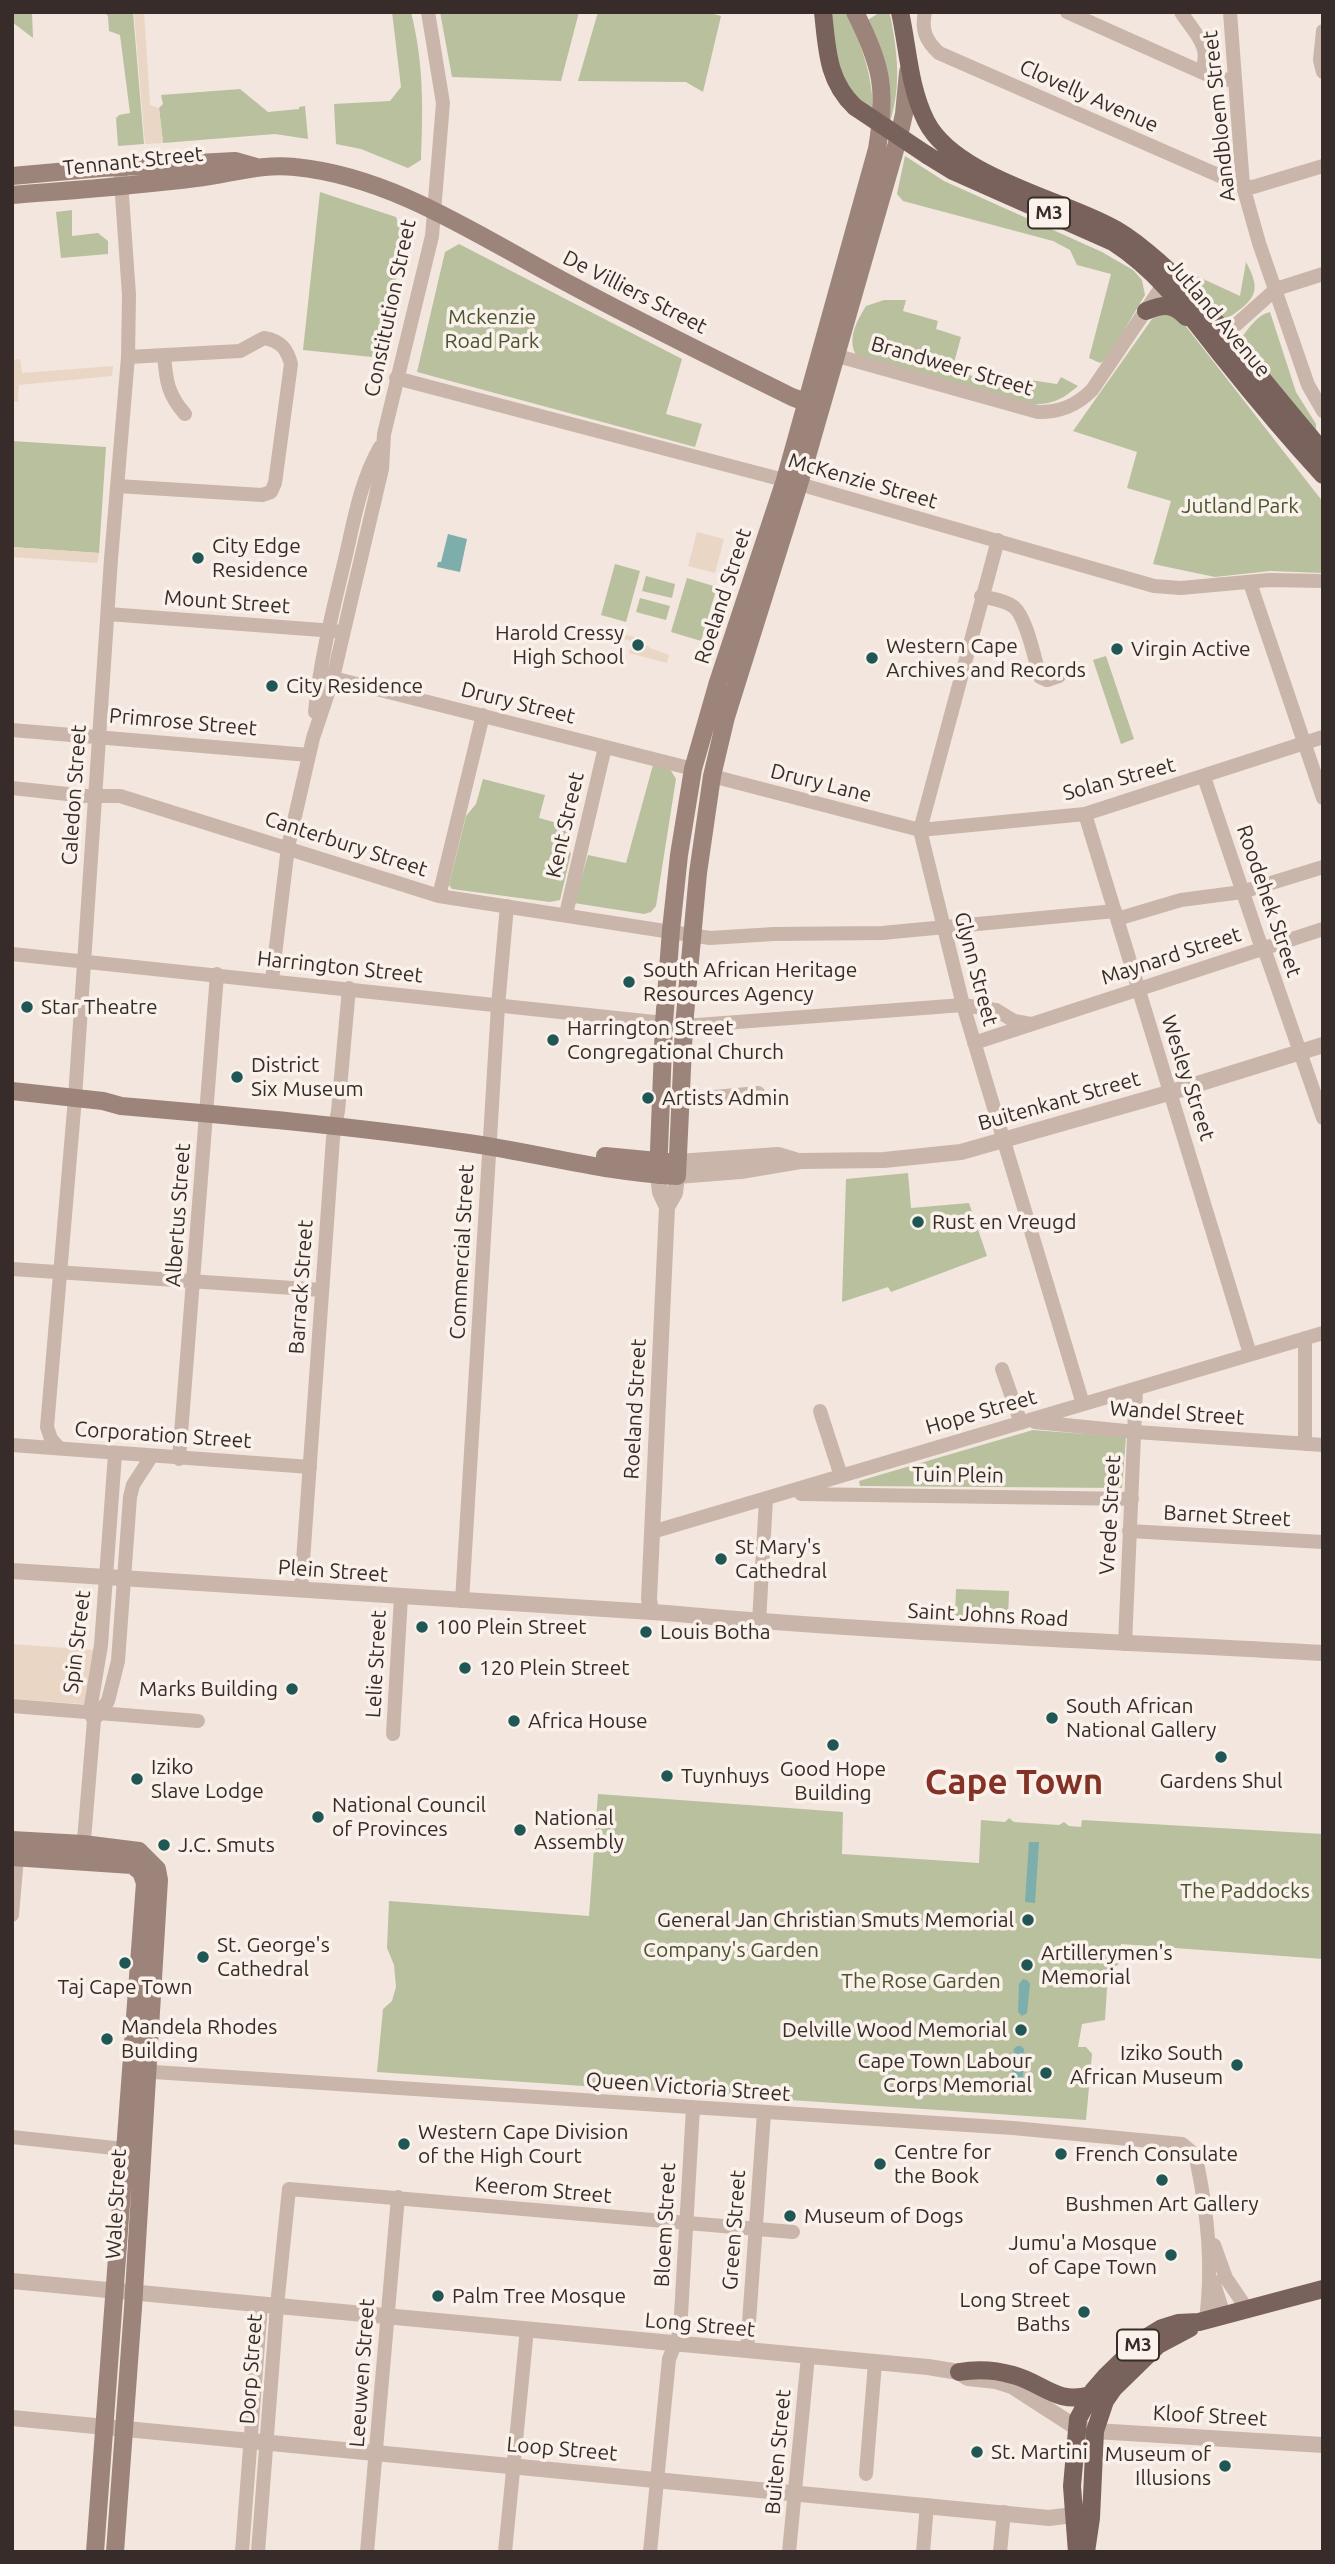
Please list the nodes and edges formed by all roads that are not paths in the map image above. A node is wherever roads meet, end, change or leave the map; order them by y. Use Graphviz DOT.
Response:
graph roads {
  1 [pos="428,12"];
  2 [pos="823,12"];
  3 [pos="900,12"];
  4 [pos="925,12"];
  5 [pos="1067,12"];
  6 [pos="1181,12"];
  7 [pos="1230,12"];
  8 [pos="858,13"];
  9 [pos="1323,31"];
  10 [pos="908,62"];
  11 [pos="1201,71"];
  12 [pos="1323,72"];
  13 [pos="1233,80"];
  14 [pos="1323,166"];
  15 [pos="120,167"];
  16 [pos="256,167"];
  17 [pos="12,176"];
  18 [pos="1243,186"];
  19 [pos="122,187"];
  20 [pos="12,195"];
  21 [pos="433,210"];
  22 [pos="1323,274"];
  23 [pos="1168,278"];
  24 [pos="1276,289"];
  25 [pos="1146,311"];
  26 [pos="1202,330"];
  27 [pos="1219,339"];
  28 [pos="828,354"];
  29 [pos="164,355"];
  30 [pos="128,358"];
  31 [pos="396,378"];
  32 [pos="1316,383"];
  33 [pos="813,405"];
  34 [pos="1323,411"];
  35 [pos="186,414"];
  36 [pos="381,445"];
  37 [pos="1323,452"];
  38 [pos="1323,475"];
  39 [pos="792,482"];
  40 [pos="117,486"];
  41 [pos="998,540"];
  42 [pos="1323,581"];
  43 [pos="1250,583"];
  44 [pos="981,596"];
  45 [pos="108,614"];
  46 [pos="328,630"];
  47 [pos="343,633"];
  48 [pos="1059,676"];
  49 [pos="333,678"];
  50 [pos="483,715"];
  51 [pos="12,730"];
  52 [pos="99,736"];
  53 [pos="1323,737"];
  54 [pos="313,738"];
  55 [pos="1304,743"];
  56 [pos="605,747"];
  57 [pos="309,755"];
  58 [pos="693,769"];
  59 [pos="712,776"];
  60 [pos="1204,777"];
  61 [pos="12,788"];
  62 [pos="95,795"];
  63 [pos="1323,798"];
  64 [pos="1085,814"];
  65 [pos="920,830"];
  66 [pos="288,847"];
  67 [pos="1323,867"];
  68 [pos="1242,892"];
  69 [pos="439,895"];
  70 [pos="507,906"];
  71 [pos="566,914"];
  72 [pos="1116,915"];
  73 [pos="944,928"];
  74 [pos="1323,929"];
  75 [pos="671,930"];
  76 [pos="692,934"];
  77 [pos="1263,948"];
  78 [pos="12,954"];
  79 [pos="84,961"];
  80 [pos="217,974"];
  81 [pos="272,980"];
  82 [pos="349,988"];
  83 [pos="1138,989"];
  84 [pos="963,1005"];
  85 [pos="498,1006"];
  86 [pos="664,1023"];
  87 [pos="1033,1025"];
  88 [pos="684,1027"];
  89 [pos="974,1043"];
  90 [pos="1323,1045"];
  91 [pos="1300,1052"];
  92 [pos="12,1091"];
  93 [pos="1172,1092"];
  94 [pos="758,1093"];
  95 [pos="682,1100"];
  96 [pos="12,1102"];
  97 [pos="74,1103"];
  98 [pos="206,1114"];
  99 [pos="1323,1118"];
  100 [pos="335,1125"];
  101 [pos="1004,1140"];
  102 [pos="484,1144"];
  103 [pos="659,1169"];
  104 [pos="678,1169"];
  105 [pos="667,1207"];
  106 [pos="12,1269"];
  107 [pos="59,1272"];
  108 [pos="194,1281"];
  109 [pos="322,1290"];
  110 [pos="1323,1333"];
  111 [pos="1305,1338"];
  112 [pos="1251,1354"];
  113 [pos="1002,1369"];
  114 [pos="1136,1389"];
  115 [pos="1083,1404"];
  116 [pos="820,1411"];
  117 [pos="1025,1422"];
  118 [pos="47,1427"];
  119 [pos="1136,1432"];
  120 [pos="1305,1444"];
  121 [pos="1323,1445"];
  122 [pos="17,1446"];
  123 [pos="59,1448"];
  124 [pos="115,1454"];
  125 [pos="151,1457"];
  126 [pos="179,1459"];
  127 [pos="310,1466"];
  128 [pos="841,1476"];
  129 [pos="783,1494"];
  130 [pos="766,1499"];
  131 [pos="1132,1499"];
  132 [pos="1129,1531"];
  133 [pos="652,1532"];
  134 [pos="1323,1542"];
  135 [pos="12,1571"];
  136 [pos="106,1577"];
  137 [pos="124,1578"];
  138 [pos="301,1589"];
  139 [pos="401,1597"];
  140 [pos="463,1601"];
  141 [pos="651,1612"];
  142 [pos="759,1622"];
  143 [pos="1125,1644"];
  144 [pos="1323,1653"];
  145 [pos="12,1706"];
  146 [pos="95,1715"];
  147 [pos="198,1721"];
  148 [pos="393,1734"];
  149 [pos="14,1851"];
  150 [pos="83,1852"];
  151 [pos="12,1915"];
  152 [pos="139,2071"];
  153 [pos="693,2108"];
  154 [pos="764,2113"];
  155 [pos="12,2137"];
  156 [pos="134,2150"];
  157 [pos="289,2189"];
  158 [pos="397,2197"];
  159 [pos="686,2224"];
  160 [pos="755,2228"];
  161 [pos="1209,2230"];
  162 [pos="793,2232"];
  163 [pos="1211,2273"];
  164 [pos="12,2281"];
  165 [pos="1323,2289"];
  166 [pos="115,2291"];
  167 [pos="134,2293"];
  168 [pos="269,2305"];
  169 [pos="1234,2313"];
  170 [pos="387,2316"];
  171 [pos="1203,2321"];
  172 [pos="530,2329"];
  173 [pos="674,2344"];
  174 [pos="747,2350"];
  175 [pos="808,2356"];
  176 [pos="875,2363"];
  177 [pos="959,2372"];
  178 [pos="1090,2395"];
  179 [pos="12,2418"];
  180 [pos="104,2427"];
  181 [pos="125,2429"];
  182 [pos="1086,2430"];
  183 [pos="258,2441"];
  184 [pos="1323,2445"];
  185 [pos="376,2453"];
  186 [pos="517,2466"];
  187 [pos="866,2474"];
  188 [pos="657,2479"];
  189 [pos="1093,2488"];
  190 [pos="796,2493"];
  191 [pos="927,2505"];
  192 [pos="1004,2512"];
  193 [pos="1073,2515"];
  194 [pos="95,2552"];
  195 [pos="114,2552"];
  196 [pos="242,2552"];
  197 [pos="258,2552"];
  198 [pos="367,2552"];
  199 [pos="505,2552"];
  200 [pos="513,2552"];
  201 [pos="650,2552"];
  202 [pos="789,2552"];
  203 [pos="923,2552"];
  204 [pos="1000,2552"];
  205 [pos="1077,2552"];
  206 [pos="1086,2552"];
  1 -- 21 [label="street, Constitution Street"];
  2 -- 23 [label="main road, Jutland Avenue / M3, bridge"];
  3 -- 10 [label="main road, M3"];
  4 -- 18 [label="street, Clovelly Avenue"];
  5 -- 11 [label="street"];
  6 -- 11 [label="street"];
  7 -- 13 [label="street, Aandbloem Street"];
  8 -- 28 [label="main road, Roeland Street"];
  9 -- 12 [label="street"];
  10 -- 23 [label="main road, Jutland Avenue / M3"];
  10 -- 28 [label="main road, Roeland Street"];
  11 -- 13 [label="street"];
  13 -- 18 [label="street, Aandbloem Street"];
  14 -- 18 [label="street"];
  15 -- 16 [label="main road, Tennant Street"];
  15 -- 17 [label="main road, Tennant Street"];
  15 -- 19 [label="street, Caledon Street"];
  16 -- 19 [label="main road, Tennant Street"];
  16 -- 21 [label="main road, Tennant Street"];
  18 -- 24 [label="street, Aandbloem Street"];
  19 -- 20 [label="main road, Tennant Street"];
  19 -- 30 [label="street, Caledon Street"];
  21 -- 31 [label="street, Constitution Street"];
  21 -- 33 [label="main road, De Villiers Street"];
  22 -- 24 [label="street"];
  23 -- 25 [label="street, Brandweer Street"];
  23 -- 26 [label="main road, Jutland Avenue / M3"];
  23 -- 27 [label="main road, Jutland Avenue / M3"];
  24 -- 27 [label="street"];
  24 -- 32 [label="street, Aandbloem Street"];
  25 -- 26 [label="main road"];
  25 -- 28 [label="street, Brandweer Street"];
  26 -- 27 [label="main road, Jutland Avenue / M3"];
  27 -- 37 [label="main road, Jutland Avenue / M3"];
  27 -- 38 [label="main road, Jutland Avenue / M3"];
  28 -- 33 [label="main road, Roeland Street"];
  29 -- 30 [label="street"];
  29 -- 35 [label="street"];
  29 -- 40 [label="street"];
  30 -- 40 [label="street, Caledon Street"];
  31 -- 36 [label="street, Constitution Street"];
  31 -- 39 [label="street, McKenzie Street"];
  32 -- 34 [label="street, Aandbloem Street"];
  33 -- 39 [label="main road, Roeland Street"];
  36 -- 46 [label="street, Constitution Street"];
  36 -- 47 [label="street, Constitution Street"];
  39 -- 41 [label="street, McKenzie Street"];
  39 -- 58 [label="main road, Roeland Street"];
  39 -- 59 [label="main road, Roeland Street"];
  40 -- 45 [label="street, Caledon Street"];
  41 -- 43 [label="street, McKenzie Street"];
  41 -- 44 [label="street, Glynn Street"];
  42 -- 43 [label="street, McKenzie Street"];
  43 -- 55 [label="street"];
  44 -- 48 [label="street"];
  44 -- 65 [label="street, Glynn Street"];
  45 -- 46 [label="street, Mount Street"];
  45 -- 52 [label="street, Caledon Street"];
  46 -- 47 [label="street, Mount Street"];
  46 -- 54 [label="street, Constitution Street"];
  47 -- 49 [label="street, Constitution Street"];
  49 -- 50 [label="street, Drury Street"];
  49 -- 54 [label="street, Constitution Street"];
  50 -- 56 [label="street, Drury Street"];
  50 -- 69 [label="street"];
  51 -- 52 [label="street, Primrose Street"];
  52 -- 57 [label="street, Primrose Street"];
  52 -- 62 [label="street, Caledon Street"];
  53 -- 55 [label="street, Solan Street"];
  54 -- 57 [label="street, Constitution Street"];
  55 -- 60 [label="street, Solan Street"];
  55 -- 63 [label="street"];
  56 -- 58 [label="street, Drury Street"];
  56 -- 71 [label="street, Kent Street"];
  57 -- 66 [label="street, Constitution Street"];
  58 -- 75 [label="main road, Roeland Street"];
  59 -- 65 [label="street, Drury Lane"];
  59 -- 76 [label="main road, Roeland Street"];
  60 -- 64 [label="street, Solan Street"];
  60 -- 68 [label="street, Roodehek Street"];
  61 -- 62 [label="street, Canterbury Street"];
  62 -- 66 [label="street, Canterbury Street"];
  62 -- 79 [label="street, Caledon Street"];
  64 -- 65 [label="street, Solan Street"];
  64 -- 72 [label="street, Wesley Street"];
  65 -- 73 [label="street, Glynn Street"];
  66 -- 69 [label="street, Canterbury Street"];
  66 -- 81 [label="street, Constitution Street"];
  67 -- 68 [label="street, Canterbury Street"];
  68 -- 72 [label="street, Canterbury Street"];
  68 -- 77 [label="street, Roodehek Street"];
  69 -- 70 [label="street, Canterbury Street"];
  70 -- 71 [label="street, Canterbury Street"];
  70 -- 85 [label="street, Commercial Street"];
  71 -- 75 [label="street, Canterbury Street"];
  72 -- 73 [label="street, Canterbury Street"];
  72 -- 83 [label="street, Wesley Street"];
  73 -- 76 [label="street, Canterbury Street"];
  73 -- 84 [label="street, Glynn Street"];
  74 -- 77 [label="street, Maynard Street"];
  75 -- 76 [label="street, Canterbury Street"];
  75 -- 86 [label="main road, Roeland Street"];
  76 -- 88 [label="main road, Roeland Street"];
  77 -- 83 [label="street, Maynard Street"];
  77 -- 91 [label="street, Roodehek Street"];
  78 -- 79 [label="street, Harrington Street"];
  79 -- 80 [label="street, Harrington Street"];
  79 -- 97 [label="street, Caledon Street"];
  80 -- 81 [label="street, Harrington Street"];
  80 -- 98 [label="street, Albertus Street"];
  81 -- 82 [label="street, Harrington Street"];
  82 -- 85 [label="street, Harrington Street"];
  82 -- 100 [label="street, Barrack Street"];
  83 -- 87 [label="street, Maynard Street"];
  83 -- 93 [label="street, Wesley Street"];
  84 -- 87 [label="street"];
  84 -- 88 [label="street"];
  84 -- 89 [label="street, Glynn Street"];
  85 -- 86 [label="street, Harrington Street"];
  85 -- 102 [label="street, Commercial Street"];
  86 -- 103 [label="main road, Roeland Street"];
  87 -- 89 [label="street, Maynard Street"];
  88 -- 95 [label="main road, Roeland Street"];
  89 -- 101 [label="street, Glynn Street"];
  90 -- 91 [label="street, Buitenkant Street"];
  91 -- 93 [label="street, Buitenkant Street"];
  91 -- 99 [label="street, Roodehek Street"];
  92 -- 97 [label="main road, Buitenkant Street"];
  93 -- 101 [label="street, Buitenkant Street"];
  93 -- 112 [label="street, Wesley Street"];
  94 -- 95 [label="street"];
  95 -- 104 [label="main road, Roeland Street"];
  96 -- 97 [label="main road, Buitenkant Street"];
  97 -- 98 [label="main road, Buitenkant Street"];
  97 -- 107 [label="street, Caledon Street"];
  98 -- 100 [label="main road, Buitenkant Street"];
  98 -- 108 [label="street, Albertus Street"];
  100 -- 102 [label="main road, Buitenkant Street"];
  100 -- 109 [label="street, Barrack Street"];
  101 -- 104 [label="street, Buitenkant Street"];
  101 -- 115 [label="street, Glynn Street"];
  102 -- 103 [label="main road, Buitenkant Street"];
  102 -- 140 [label="street, Commercial Street"];
  103 -- 104 [label="main road, Buitenkant Street"];
  103 -- 105 [label="street, Roeland Street"];
  104 -- 105 [label="street, Roeland Street"];
  105 -- 133 [label="street, Roeland Street"];
  106 -- 107 [label="street"];
  107 -- 108 [label="street"];
  107 -- 118 [label="street, Caledon Street"];
  108 -- 109 [label="street"];
  108 -- 126 [label="street, Albertus Street"];
  109 -- 127 [label="street, Barrack Street"];
  110 -- 111 [label="street, Hope Street"];
  111 -- 112 [label="street, Hope Street"];
  111 -- 120 [label="street"];
  112 -- 114 [label="street, Hope Street"];
  113 -- 117 [label="street"];
  114 -- 115 [label="street, Hope Street"];
  114 -- 119 [label="street, Vrede Street"];
  115 -- 117 [label="street, Hope Street"];
  116 -- 128 [label="street"];
  117 -- 119 [label="street, Wandel Street"];
  117 -- 128 [label="street, Hope Street"];
  118 -- 122 [label="street"];
  118 -- 123 [label="street"];
  119 -- 120 [label="street, Wandel Street"];
  119 -- 131 [label="street, Vrede Street"];
  120 -- 121 [label="street, Wandel Street"];
  122 -- 123 [label="street, Corporation Street"];
  123 -- 124 [label="street, Corporation Street"];
  124 -- 125 [label="street, Corporation Street"];
  124 -- 136 [label="street, Spin Street"];
  125 -- 126 [label="street, Corporation Street"];
  125 -- 137 [label="street, Spin Street"];
  126 -- 127 [label="street, Corporation Street"];
  127 -- 138 [label="street, Barrack Street"];
  128 -- 129 [label="street, Hope Street"];
  129 -- 130 [label="street, Hope Street"];
  129 -- 131 [label="street, Tuin Plein"];
  130 -- 133 [label="street, Hope Street"];
  130 -- 142 [label="street"];
  131 -- 132 [label="street, Vrede Street"];
  132 -- 134 [label="street, Barnet Street"];
  132 -- 143 [label="street, Vrede Street"];
  133 -- 141 [label="street, Roeland Street"];
  135 -- 136 [label="street, Plein Street"];
  136 -- 137 [label="street, Plein Street"];
  136 -- 146 [label="street, Spin Street"];
  137 -- 138 [label="street, Plein Street"];
  137 -- 146 [label="street, Spin Street"];
  138 -- 139 [label="street, Plein Street"];
  139 -- 140 [label="street, Plein Street"];
  139 -- 148 [label="street, Lelie Street"];
  140 -- 141 [label="street, Plein Street"];
  141 -- 142 [label="street, Saint Johns Road"];
  142 -- 143 [label="street, Saint Johns Road"];
  143 -- 144 [label="street, Saint Johns Road"];
  145 -- 146 [label="street"];
  146 -- 147 [label="street"];
  146 -- 150 [label="street"];
  149 -- 150 [label="main road"];
  149 -- 151 [label="street"];
  150 -- 152 [label="main road, Wale Street"];
  152 -- 153 [label="street, Queen Victoria Street"];
  152 -- 156 [label="main road, Wale Street"];
  153 -- 154 [label="street, Queen Victoria Street"];
  153 -- 159 [label="street, Bloem Street"];
  154 -- 160 [label="street, Green Street"];
  154 -- 161 [label="street, Queen Victoria Street"];
  155 -- 156 [label="street"];
  156 -- 166 [label="main road, Wale Street"];
  156 -- 167 [label="main road, Wale Street"];
  157 -- 158 [label="street, Keerom Street"];
  157 -- 168 [label="street, Dorp Street"];
  158 -- 159 [label="street, Keerom Street"];
  158 -- 170 [label="street, Leeuwen Street"];
  159 -- 160 [label="street, Keerom Street"];
  159 -- 173 [label="street, Bloem Street"];
  160 -- 162 [label="street, Keerom Street"];
  160 -- 174 [label="street, Green Street"];
  161 -- 163 [label="street"];
  161 -- 169 [label="street"];
  163 -- 169 [label="street"];
  163 -- 171 [label="street"];
  164 -- 166 [label="street, Long Street"];
  165 -- 169 [label="main road, M3"];
  166 -- 167 [label="street, Long Street"];
  166 -- 180 [label="main road, Wale Street"];
  167 -- 168 [label="street, Long Street"];
  167 -- 181 [label="main road, Wale Street"];
  168 -- 170 [label="street, Long Street"];
  168 -- 183 [label="street, Dorp Street"];
  169 -- 171 [label="main road, M3"];
  170 -- 172 [label="street, Long Street"];
  170 -- 185 [label="street, Leeuwen Street"];
  171 -- 178 [label="main road, M3"];
  171 -- 182 [label="main road, M3"];
  172 -- 173 [label="street, Long Street"];
  172 -- 186 [label="street"];
  173 -- 174 [label="street, Long Street"];
  173 -- 188 [label="street, Bloem Street"];
  174 -- 175 [label="street, Long Street"];
  175 -- 176 [label="street, Long Street"];
  175 -- 190 [label="street, Buiten Street"];
  176 -- 177 [label="street, Long Street"];
  176 -- 187 [label="street"];
  177 -- 178 [label="main road"];
  177 -- 182 [label="street, Long Street"];
  178 -- 182 [label="main road, M3"];
  179 -- 180 [label="street, Loop Street"];
  180 -- 181 [label="street, Loop Street"];
  180 -- 194 [label="main road, Wale Street"];
  181 -- 183 [label="street, Loop Street"];
  181 -- 195 [label="main road, Wale Street"];
  182 -- 184 [label="street, Kloof Street"];
  182 -- 189 [label="main road, M3"];
  182 -- 193 [label="main road, M3"];
  183 -- 185 [label="street, Loop Street"];
  183 -- 196 [label="street, Dorp Street"];
  183 -- 197 [label="street, Dorp Street"];
  185 -- 186 [label="street, Loop Street"];
  185 -- 198 [label="street, Leeuwen Street"];
  186 -- 188 [label="street, Loop Street"];
  186 -- 199 [label="street"];
  186 -- 200 [label="street"];
  188 -- 190 [label="street, Loop Street"];
  188 -- 201 [label="street, Bloem Street"];
  189 -- 193 [label="street"];
  189 -- 206 [label="main road, M3"];
  190 -- 191 [label="street, Loop Street"];
  190 -- 202 [label="street, Buiten Street"];
  191 -- 192 [label="street, Loop Street"];
  191 -- 203 [label="street"];
  192 -- 193 [label="street, Loop Street"];
  192 -- 204 [label="street"];
  193 -- 205 [label="main road, M3"];
}
